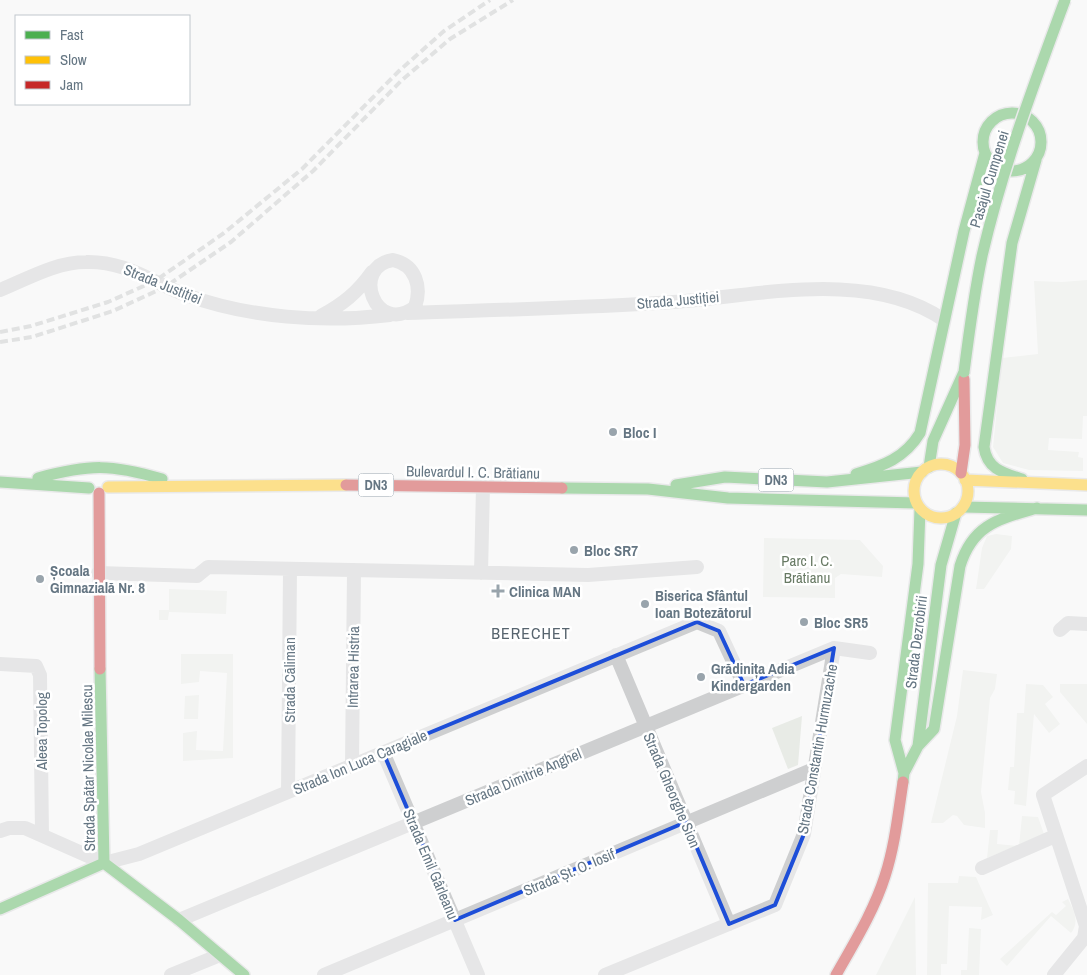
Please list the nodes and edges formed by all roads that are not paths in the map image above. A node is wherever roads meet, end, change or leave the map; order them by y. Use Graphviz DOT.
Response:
graph roads {
  1 [pos="1065,0"];
  2 [pos="985,153"];
  3 [pos="1036,160"];
  4 [pos="374,269"];
  5 [pos="0,290"];
  6 [pos="407,313"];
  7 [pos="390,315"];
  8 [pos="319,316"];
  9 [pos="944,320"];
  10 [pos="940,350"];
  11 [pos="964,372"];
  12 [pos="988,401"];
  13 [pos="944,418"];
  14 [pos="964,445"];
  15 [pos="925,470"];
  16 [pos="963,476"];
  17 [pos="0,478"];
  18 [pos="38,478"];
  19 [pos="164,479"];
  20 [pos="0,482"];
  21 [pos="827,482"];
  22 [pos="1036,483"];
  23 [pos="98,484"];
  24 [pos="268,484"];
  25 [pos="1087,485"];
  26 [pos="483,487"];
  27 [pos="648,489"];
  28 [pos="918,506"];
  29 [pos="1037,508"];
  30 [pos="959,510"];
  31 [pos="1087,510"];
  32 [pos="697,567"];
  33 [pos="290,568"];
  34 [pos="354,570"];
  35 [pos="98,573"];
  36 [pos="481,573"];
  37 [pos="1087,624"];
  38 [pos="1060,630"];
  39 [pos="834,648"];
  40 [pos="870,653"];
  41 [pos="616,655"];
  42 [pos="0,664"];
  43 [pos="744,685"];
  44 [pos="646,726"];
  45 [pos="918,746"];
  46 [pos="383,752"];
  47 [pos="352,765"];
  48 [pos="1087,766"];
  49 [pos="814,769"];
  50 [pos="904,773"];
  51 [pos="288,792"];
  52 [pos="686,822"];
  53 [pos="413,823"];
  54 [pos="0,832"];
  55 [pos="42,834"];
  56 [pos="1055,836"];
  57 [pos="104,863"];
  58 [pos="982,868"];
  59 [pos="0,909"];
  60 [pos="179,920"];
  61 [pos="454,920"];
  62 [pos="728,924"];
  63 [pos="220,955"];
  64 [pos="171,975"];
  65 [pos="244,975"];
  66 [pos="324,975"];
  67 [pos="478,975"];
  68 [pos="605,975"];
  69 [pos="836,975"];
  70 [pos="1054,975"];
  1 -- 11 [label="main road, Pasajul Cumpenei, bridge"];
  2 -- 3 [label="main road"];
  2 -- 3 [label="main road"];
  2 -- 9 [label="main road"];
  3 -- 12 [label="main road"];
  4 -- 6 [label="street"];
  4 -- 7 [label="street"];
  4 -- 8 [label="street"];
  5 -- 8 [label="street, Strada Justiției"];
  6 -- 7 [label="street"];
  6 -- 9 [label="street, Strada Justiției"];
  7 -- 8 [label="street, Strada Justiției"];
  9 -- 10 [label="main road"];
  10 -- 13 [label="main road"];
  10 -- 21 [label="main road"];
  11 -- 13 [label="main road"];
  11 -- 14 [label="main road"];
  12 -- 14 [label="main road"];
  12 -- 22 [label="main road"];
  13 -- 15 [label="main road"];
  14 -- 16 [label="main road"];
  15 -- 16 [label="main road, DN3"];
  15 -- 21 [label="main road, Bulevardul I. C. Brătianu / DN3"];
  15 -- 28 [label="main road"];
  16 -- 22 [label="main road, DN3"];
  16 -- 30 [label="main road"];
  17 -- 18 [label="main road, Bulevardul I. C. Brătianu / DN3"];
  18 -- 19 [label="main road"];
  18 -- 23 [label="main road, Bulevardul I. C. Brătianu / DN3"];
  19 -- 23 [label="main road, Bulevardul I. C. Brătianu / DN3"];
  19 -- 24 [label="main road, Bulevardul I. C. Brătianu / DN3"];
  20 -- 23 [label="main road, Bulevardul I. C. Brătianu / DN3"];
  21 -- 27 [label="main road, Bulevardul I. C. Brătianu / DN3"];
  22 -- 25 [label="main road, DN3"];
  23 -- 24 [label="main road, Bulevardul I. C. Brătianu / DN3"];
  23 -- 35 [label="main road, Strada Spătar Nicolae Milescu"];
  24 -- 26 [label="main road, Bulevardul I. C. Brătianu / DN3"];
  26 -- 27 [label="main road, Bulevardul I. C. Brătianu / DN3"];
  26 -- 36 [label="street"];
  27 -- 28 [label="main road, Bulevardul I. C. Brătianu / DN3"];
  28 -- 30 [label="main road, DN3"];
  28 -- 50 [label="main road, Strada Dezrobirii"];
  29 -- 30 [label="main road, DN3"];
  29 -- 31 [label="main road, DN3"];
  29 -- 45 [label="main road"];
  30 -- 45 [label="main road, Strada Dezrobirii"];
  32 -- 36 [label="street"];
  33 -- 34 [label="street"];
  33 -- 35 [label="street"];
  33 -- 51 [label="street, Strada Căliman"];
  34 -- 36 [label="street"];
  34 -- 47 [label="street, Intrarea Histria"];
  35 -- 57 [label="main road, Strada Spătar Nicolae Milescu"];
  37 -- 38 [label="street"];
  39 -- 40 [label="street"];
  39 -- 43 [label="street, Strada Dimitrie Anghel"];
  39 -- 49 [label="street, Strada Constantin Hurmuzache"];
  41 -- 43 [label="street, Strada Ion Luca Caragiale"];
  41 -- 44 [label="street, Strada Gheorghe Sion"];
  41 -- 46 [label="street, Strada Ion Luca Caragiale"];
  42 -- 55 [label="street, Aleea Topolog"];
  43 -- 44 [label="street, Strada Dimitrie Anghel"];
  44 -- 52 [label="street, Strada Gheorghe Sion"];
  44 -- 53 [label="street, Strada Dimitrie Anghel"];
  45 -- 50 [label="main road, Strada Dezrobirii"];
  46 -- 47 [label="street, Strada Ion Luca Caragiale"];
  46 -- 53 [label="street, Strada Emil Gârleanu"];
  47 -- 51 [label="street, Strada Ion Luca Caragiale"];
  48 -- 56 [label="street"];
  49 -- 52 [label="street, Strada Șt. O. Iosif"];
  49 -- 62 [label="street, Strada Constantin Hurmuzache"];
  50 -- 69 [label="main road, Strada Dezrobirii"];
  51 -- 57 [label="street, Strada Ion Luca Caragiale"];
  52 -- 61 [label="street, Strada Șt. O. Iosif"];
  52 -- 62 [label="street, Strada Gheorghe Sion"];
  53 -- 60 [label="street, Strada Dimitrie Anghel"];
  53 -- 61 [label="street, Strada Emil Gârleanu"];
  54 -- 55 [label="street"];
  55 -- 57 [label="street"];
  56 -- 58 [label="street"];
  56 -- 70 [label="street"];
  57 -- 59 [label="main road, Strada Ion Luca Caragiale"];
  57 -- 60 [label="main road, Strada Spătar Nicolae Milescu"];
  60 -- 63 [label="main road, Strada Spătar Nicolae Milescu"];
  61 -- 66 [label="street, Strada Șt. O. Iosif"];
  61 -- 67 [label="street, Strada Emil Gârleanu"];
  62 -- 68 [label="street"];
  63 -- 64 [label="street"];
  63 -- 65 [label="main road, Strada Spătar Nicolae Milescu"];
}
